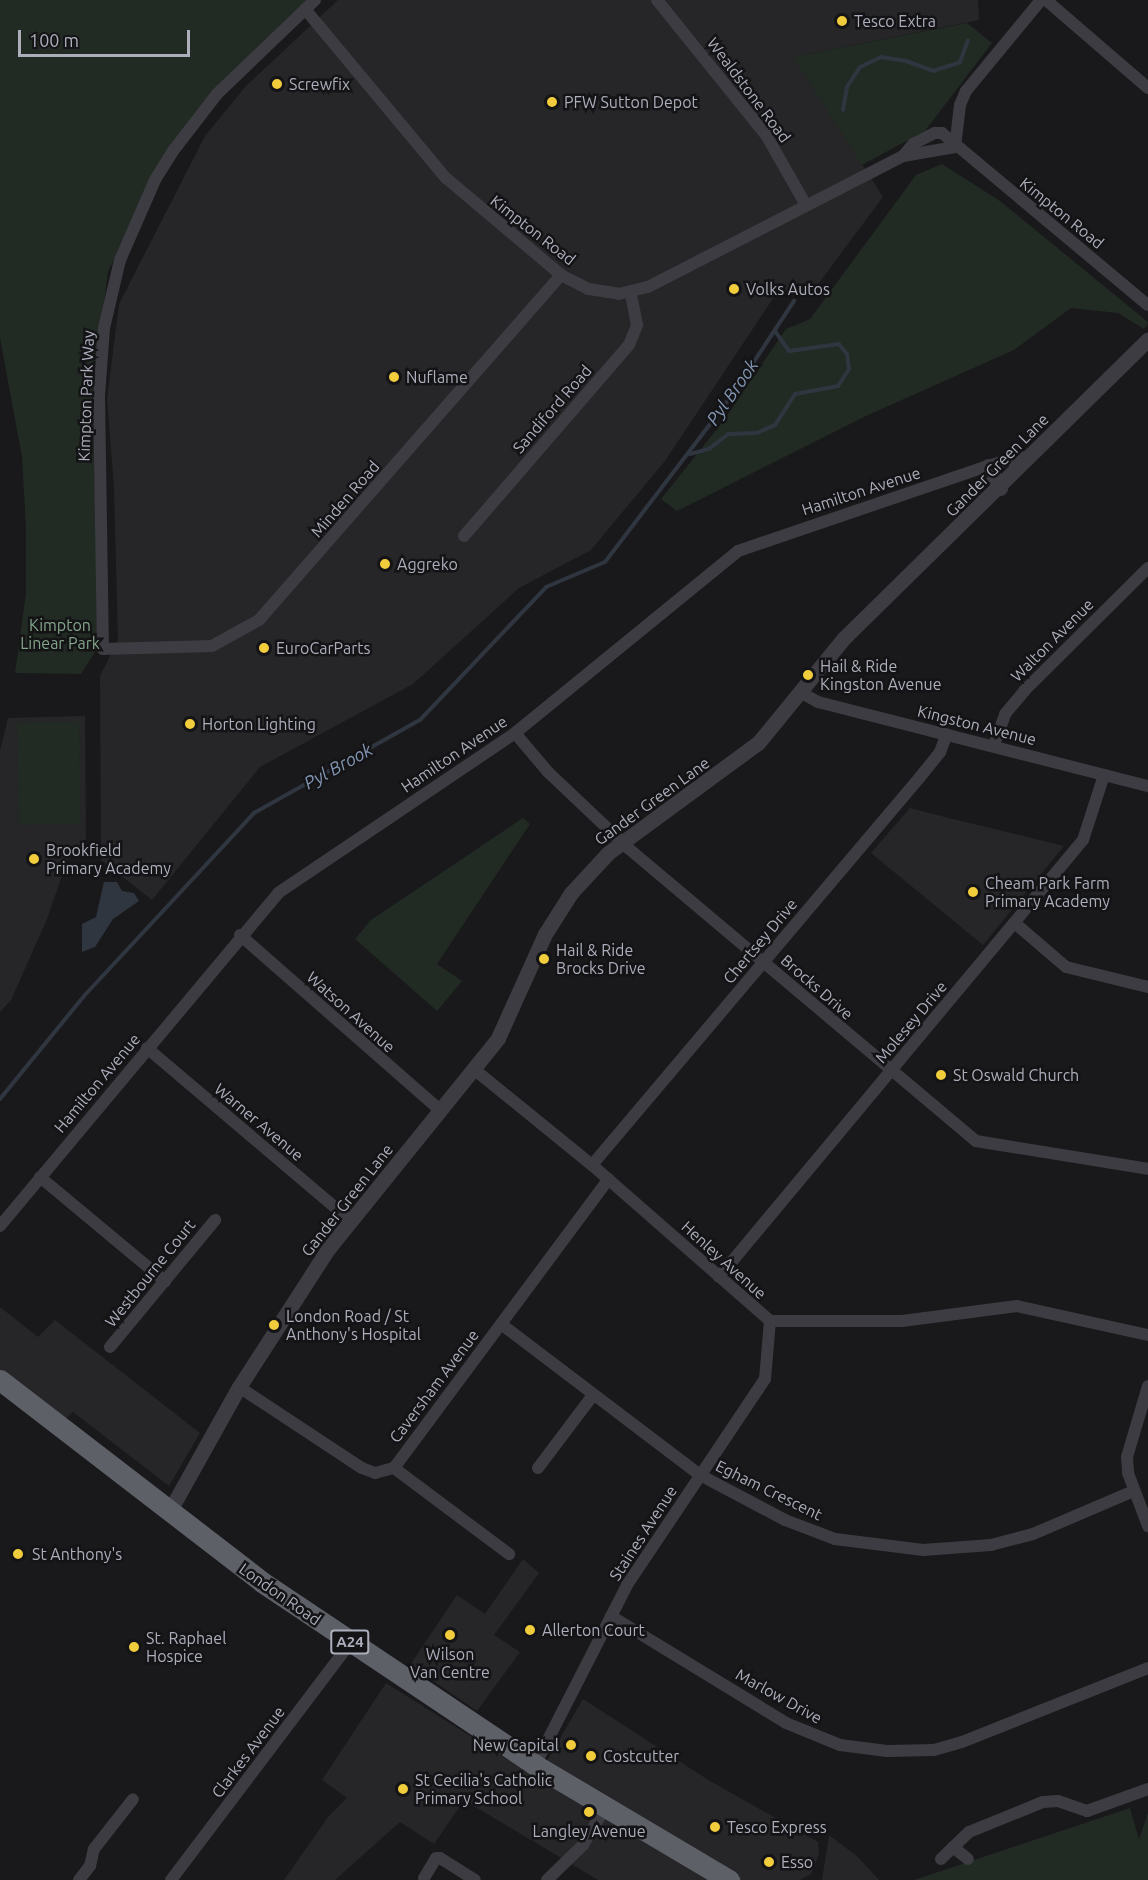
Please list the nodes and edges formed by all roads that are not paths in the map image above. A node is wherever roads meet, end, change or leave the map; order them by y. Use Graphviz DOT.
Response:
graph roads {
  1 [pos="315,0"];
  2 [pos="657,0"];
  3 [pos="1041,0"];
  4 [pos="1046,0"];
  5 [pos="305,9"];
  6 [pos="1148,88"];
  7 [pos="955,147"];
  8 [pos="806,205"];
  9 [pos="561,275"];
  10 [pos="631,293"];
  11 [pos="1148,305"];
  12 [pos="1148,339"];
  13 [pos="1030,458"];
  14 [pos="988,466"];
  15 [pos="1000,488"];
  16 [pos="464,536"];
  17 [pos="1148,568"];
  18 [pos="104,649"];
  19 [pos="800,692"];
  20 [pos="515,733"];
  21 [pos="948,734"];
  22 [pos="994,745"];
  23 [pos="1104,775"];
  24 [pos="1148,786"];
  25 [pos="623,842"];
  26 [pos="1016,924"];
  27 [pos="240,936"];
  28 [pos="764,962"];
  29 [pos="1148,987"];
  30 [pos="147,1048"];
  31 [pos="475,1070"];
  32 [pos="890,1072"];
  33 [pos="441,1111"];
  34 [pos="592,1165"];
  35 [pos="1148,1169"];
  36 [pos="40,1177"];
  37 [pos="609,1179"];
  38 [pos="215,1220"];
  39 [pos="351,1221"];
  40 [pos="0,1226"];
  41 [pos="719,1277"];
  42 [pos="165,1281"];
  43 [pos="770,1321"];
  44 [pos="501,1324"];
  45 [pos="1148,1335"];
  46 [pos="111,1347"];
  47 [pos="0,1380"];
  48 [pos="1148,1386"];
  49 [pos="239,1388"];
  50 [pos="593,1395"];
  51 [pos="394,1468"];
  52 [pos="538,1468"];
  53 [pos="700,1475"];
  54 [pos="1134,1491"];
  55 [pos="169,1512"];
  56 [pos="1148,1526"];
  57 [pos="509,1554"];
  58 [pos="611,1616"];
  59 [pos="351,1642"];
  60 [pos="1148,1668"];
  61 [pos="535,1765"];
  62 [pos="1148,1790"];
  63 [pos="133,1798"];
  64 [pos="606,1806"];
  65 [pos="953,1847"];
  66 [pos="940,1859"];
  67 [pos="968,1859"];
  68 [pos="424,1878"];
  69 [pos="79,1880"];
  70 [pos="171,1880"];
  71 [pos="476,1880"];
  72 [pos="547,1880"];
  73 [pos="729,1880"];
  1 -- 5 [label="street, Kimpton Park Way"];
  2 -- 8 [label="street, Wealdstone Road"];
  3 -- 7 [label="street"];
  4 -- 6 [label="street"];
  5 -- 9 [label="street, Kimpton Road"];
  5 -- 18 [label="street, Kimpton Park Way"];
  7 -- 8 [label="street, Kimpton Road"];
  7 -- 11 [label="street, Kimpton Road"];
  8 -- 10 [label="street, Kimpton Road"];
  9 -- 10 [label="street, Kimpton Road"];
  9 -- 18 [label="street, Minden Road"];
  10 -- 16 [label="street, Sandiford Road"];
  12 -- 13 [label="street, Gander Green Lane"];
  13 -- 14 [label="street, Hamilton Avenue"];
  13 -- 15 [label="street, Gander Green Lane"];
  14 -- 15 [label="street"];
  14 -- 20 [label="street, Hamilton Avenue"];
  15 -- 19 [label="street, Gander Green Lane"];
  17 -- 22 [label="street, Walton Avenue"];
  19 -- 21 [label="street, Kingston Avenue"];
  19 -- 25 [label="street, Gander Green Lane"];
  20 -- 25 [label="street, Brocks Drive"];
  20 -- 27 [label="street, Hamilton Avenue"];
  21 -- 22 [label="street, Kingston Avenue"];
  21 -- 28 [label="street, Chertsey Drive"];
  22 -- 23 [label="street, Kingston Avenue"];
  23 -- 24 [label="street, Kingston Avenue"];
  23 -- 26 [label="street, Molesey Drive"];
  25 -- 28 [label="street, Brocks Drive"];
  25 -- 31 [label="street, Gander Green Lane"];
  26 -- 29 [label="street"];
  26 -- 32 [label="street, Molesey Drive"];
  27 -- 30 [label="street, Hamilton Avenue"];
  27 -- 33 [label="street, Watson Avenue"];
  28 -- 32 [label="street, Brocks Drive"];
  28 -- 34 [label="street, Chertsey Drive"];
  30 -- 36 [label="street, Hamilton Avenue"];
  30 -- 39 [label="street, Warner Avenue"];
  31 -- 33 [label="street, Gander Green Lane"];
  31 -- 34 [label="street, Henley Avenue"];
  32 -- 35 [label="street, Brocks Drive"];
  32 -- 41 [label="street, Molesey Drive"];
  33 -- 39 [label="street, Gander Green Lane"];
  34 -- 37 [label="street, Henley Avenue"];
  36 -- 40 [label="street, Hamilton Avenue"];
  36 -- 42 [label="street"];
  37 -- 41 [label="street, Henley Avenue"];
  37 -- 44 [label="street, Caversham Avenue"];
  38 -- 42 [label="street, Westbourne Court"];
  39 -- 49 [label="street, Gander Green Lane"];
  41 -- 43 [label="street, Henley Avenue"];
  42 -- 46 [label="street, Westbourne Court"];
  43 -- 45 [label="street, Henley Avenue"];
  43 -- 53 [label="street, Staines Avenue"];
  44 -- 50 [label="street, Egham Crescent"];
  44 -- 51 [label="street, Caversham Avenue"];
  47 -- 55 [label="highway, London Road / A24"];
  48 -- 54 [label="street"];
  49 -- 51 [label="street, Caversham Avenue"];
  49 -- 55 [label="street, Gander Green Lane"];
  50 -- 52 [label="street"];
  50 -- 53 [label="street, Egham Crescent"];
  51 -- 57 [label="street"];
  53 -- 54 [label="street, Egham Crescent"];
  53 -- 58 [label="street, Staines Avenue"];
  54 -- 56 [label="street"];
  55 -- 59 [label="highway, London Road / A24"];
  58 -- 60 [label="street, Marlow Drive"];
  58 -- 61 [label="street, Staines Avenue"];
  59 -- 61 [label="highway, London Road / A24"];
  59 -- 70 [label="street, Clarkes Avenue"];
  61 -- 64 [label="highway, London Road / A24"];
  62 -- 65 [label="street"];
  63 -- 69 [label="street"];
  64 -- 72 [label="street"];
  64 -- 73 [label="highway, London Road / A24"];
  65 -- 66 [label="street"];
  65 -- 67 [label="street"];
  68 -- 71 [label="street"];
}
